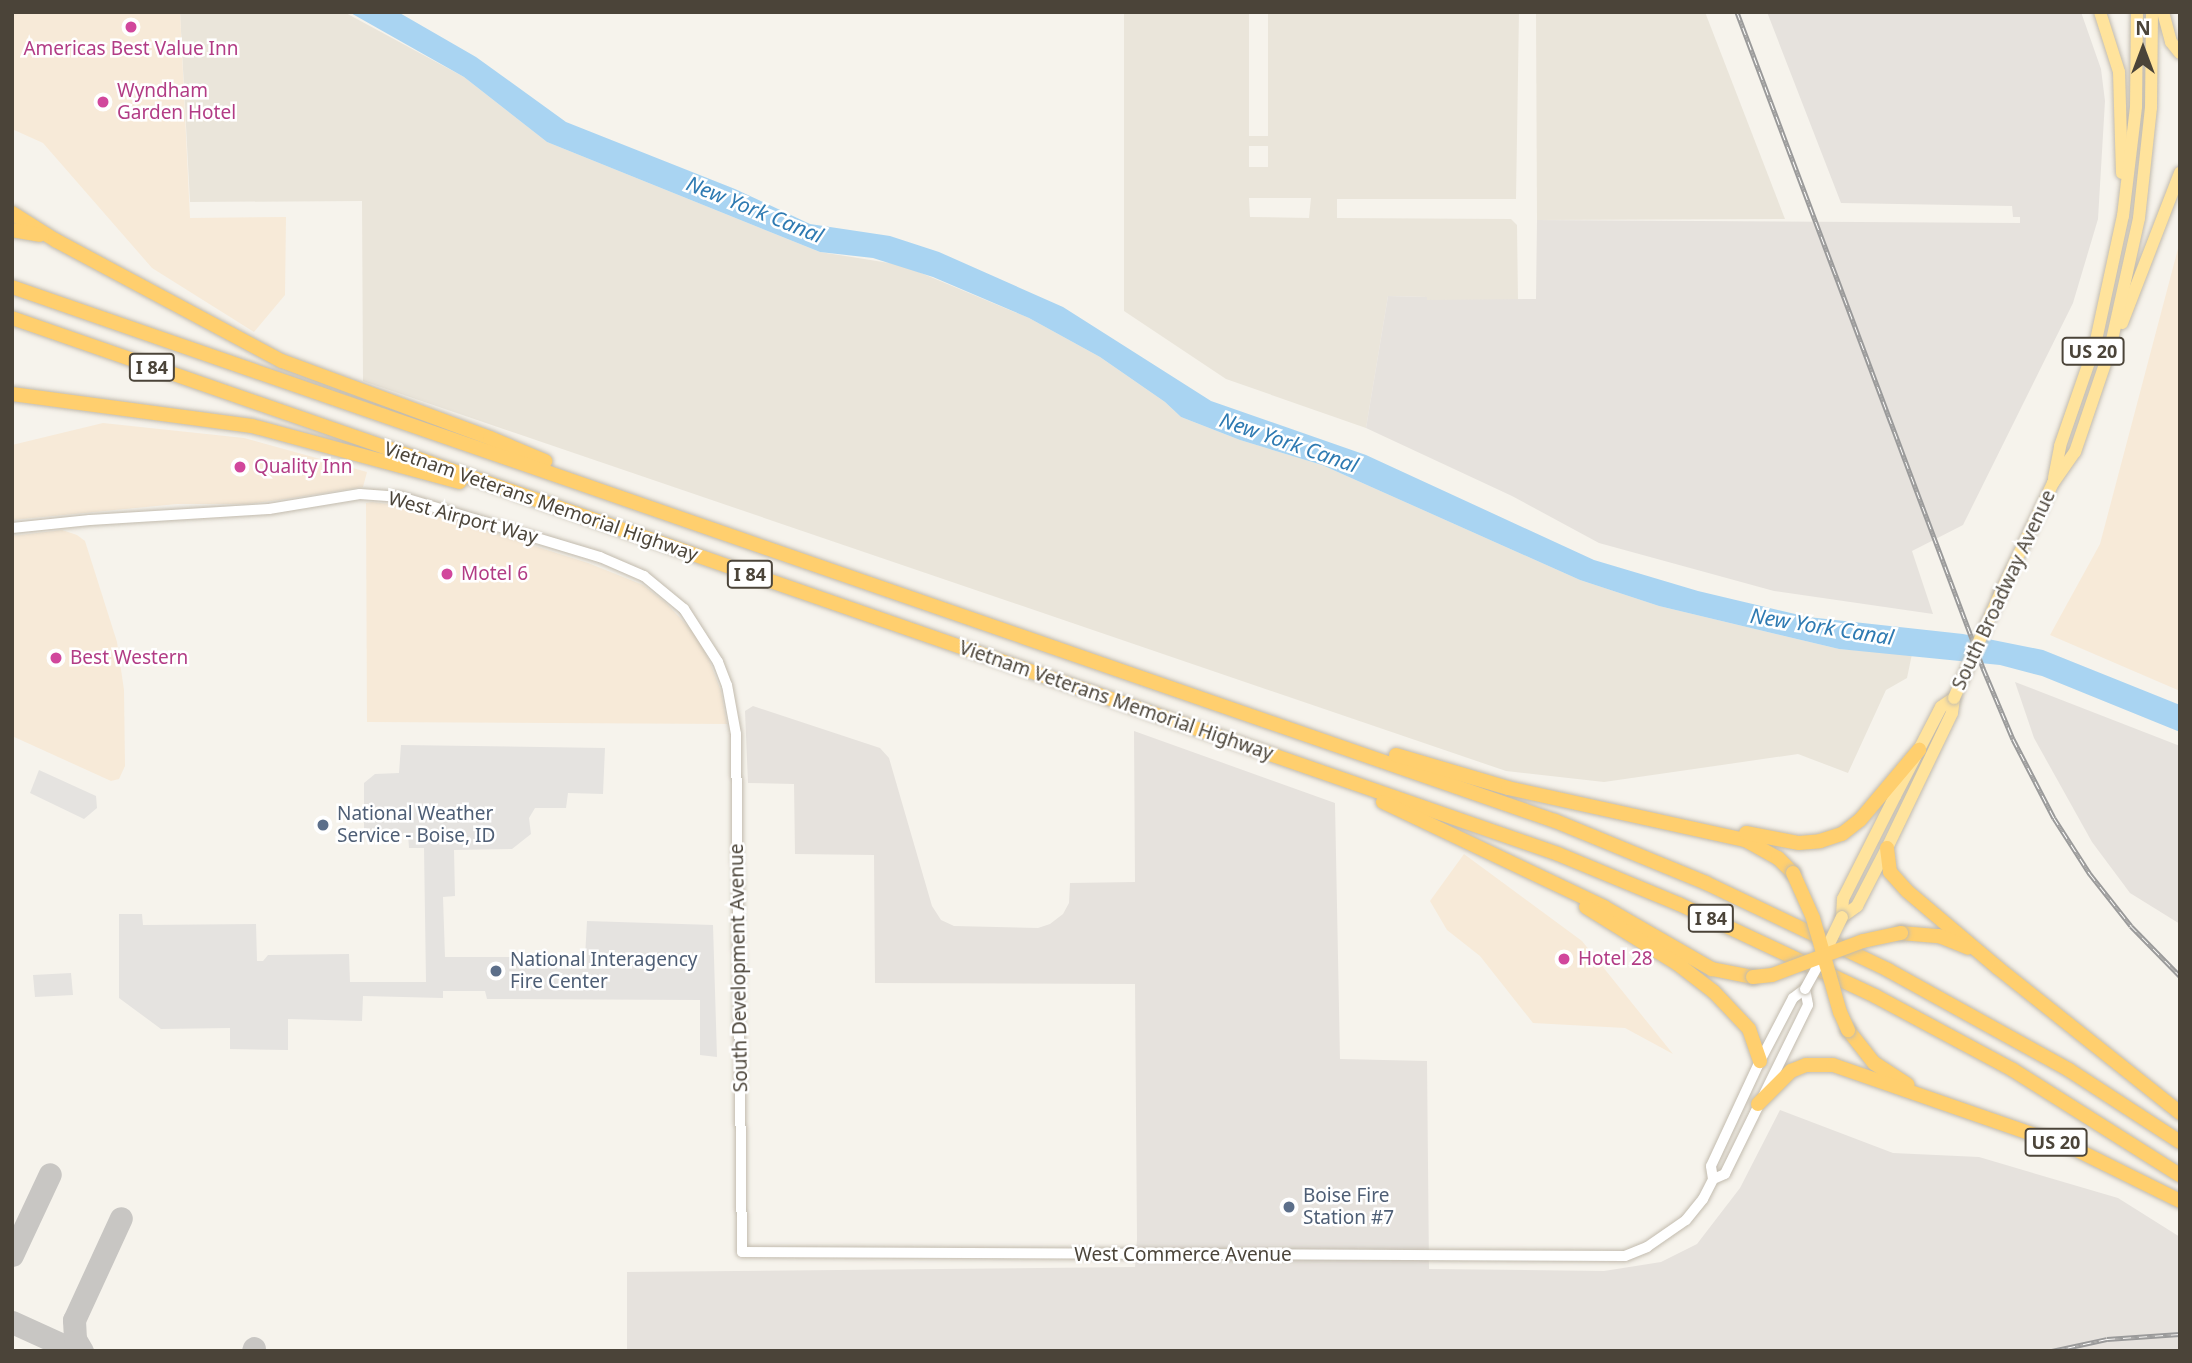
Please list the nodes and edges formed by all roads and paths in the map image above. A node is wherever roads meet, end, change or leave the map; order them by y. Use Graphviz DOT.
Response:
graph roads {
  1 [pos="2099,12"];
  2 [pos="2137,12"];
  3 [pos="2152,12"];
  4 [pos="2163,12"];
  5 [pos="2180,53"];
  6 [pos="2180,173"];
  7 [pos="12,213"];
  8 [pos="2123,216"];
  9 [pos="12,230"];
  10 [pos="55,240"];
  11 [pos="12,287"];
  12 [pos="12,318"];
  13 [pos="2110,349"];
  14 [pos="12,394"];
  15 [pos="2053,482"];
  16 [pos="639,502"];
  17 [pos="554,506"];
  18 [pos="12,528"];
  19 [pos="1128,671"];
  20 [pos="727,685"];
  21 [pos="1954,698"];
  22 [pos="1209,732"];
  23 [pos="1919,750"];
  24 [pos="1635,814"];
  25 [pos="1887,848"];
  26 [pos="1529,871"];
  27 [pos="1842,917"];
  28 [pos="1824,954"];
  29 [pos="1998,968"];
  30 [pos="1805,989"];
  31 [pos="1760,1061"];
  32 [pos="1758,1104"];
  33 [pos="1956,1108"];
  34 [pos="2180,1113"];
  35 [pos="2180,1142"];
  36 [pos="2180,1175"];
  37 [pos="1713,1179"];
  38 [pos="2180,1201"];
  39 [pos="742,1252"];
  40 [pos="1625,1255"];
  1 -- 8 [label="main road"];
  2 -- 8 [label="main road, South Broadway Avenue / US 20"];
  3 -- 13 [label="main road, South Broadway Avenue / US 20"];
  4 -- 5 [label="main road"];
  6 -- 13 [label="main road"];
  7 -- 10 [label="highway"];
  8 -- 15 [label="main road, South Broadway Avenue / US 20"];
  9 -- 10 [label="highway"];
  10 -- 16 [label="highway"];
  11 -- 16 [label="highway, Vietnam Veterans Memorial Highway / I 84"];
  12 -- 17 [label="highway, Vietnam Veterans Memorial Highway / I 84"];
  13 -- 15 [label="main road, South Broadway Avenue / US 20"];
  14 -- 17 [label="highway"];
  15 -- 21 [label="main road, South Broadway Avenue / US 20, bridge"];
  16 -- 19 [label="highway, Vietnam Veterans Memorial Highway / I 84"];
  17 -- 22 [label="highway, Vietnam Veterans Memorial Highway / I 84"];
  18 -- 20 [label="street, West Airport Way"];
  19 -- 24 [label="highway"];
  19 -- 35 [label="highway, Vietnam Veterans Memorial Highway / I 84"];
  20 -- 39 [label="street, South Development Avenue"];
  21 -- 23 [label="main road, South Broadway Avenue / US 20"];
  21 -- 25 [label="main road, South Broadway Avenue / US 20"];
  22 -- 26 [label="highway"];
  22 -- 36 [label="highway, Vietnam Veterans Memorial Highway / I 84"];
  23 -- 24 [label="highway"];
  23 -- 27 [label="main road, South Broadway Avenue / US 20"];
  24 -- 28 [label="highway, bridge"];
  25 -- 27 [label="main road, South Broadway Avenue"];
  25 -- 29 [label="highway"];
  26 -- 28 [label="highway, bridge"];
  26 -- 31 [label="highway"];
  27 -- 28 [label="main road, South Broadway Avenue, bridge"];
  28 -- 29 [label="highway, bridge"];
  28 -- 30 [label="street, South Broadway Avenue, bridge"];
  28 -- 33 [label="highway, US 20, bridge"];
  29 -- 34 [label="highway"];
  30 -- 31 [label="street, South Broadway Avenue"];
  30 -- 32 [label="street, South Broadway Avenue"];
  31 -- 37 [label="street, South Broadway Avenue"];
  32 -- 33 [label="highway"];
  32 -- 37 [label="street, South Broadway Avenue"];
  33 -- 38 [label="highway, US 20"];
  37 -- 40 [label="street, South Broadway Avenue"];
  39 -- 40 [label="street, West Commerce Avenue"];
}
